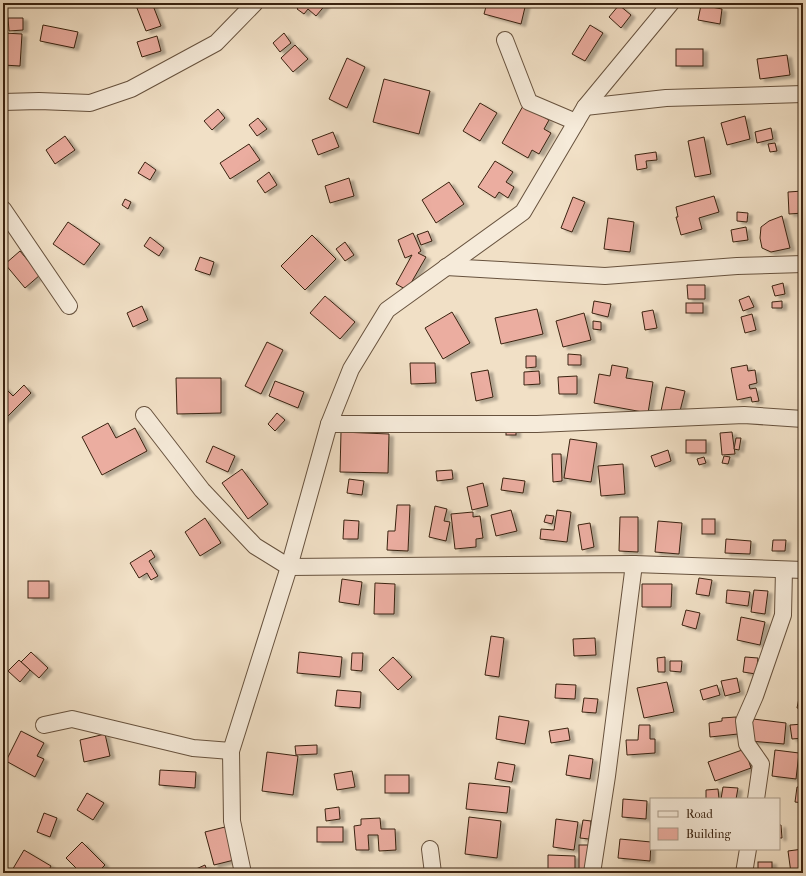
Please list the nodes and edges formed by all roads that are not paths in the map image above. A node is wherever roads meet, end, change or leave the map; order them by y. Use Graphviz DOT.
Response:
graph roads {
  1 [pos="255,3"];
  2 [pos="671,3"];
  3 [pos="505,40"];
  4 [pos="803,94"];
  5 [pos="3,102"];
  6 [pos="585,107"];
  7 [pos="576,122"];
  8 [pos="3,209"];
  9 [pos="803,264"];
  10 [pos="446,267"];
  11 [pos="69,306"];
  12 [pos="144,415"];
  13 [pos="803,419"];
  14 [pos="329,424"];
  15 [pos="634,564"];
  16 [pos="289,567"];
  17 [pos="784,570"];
  18 [pos="803,570"];
  19 [pos="44,725"];
  20 [pos="231,752"];
  21 [pos="756,798"];
  22 [pos="430,849"];
  23 [pos="748,850"];
  24 [pos="243,873"];
  25 [pos="433,873"];
  26 [pos="592,873"];
  27 [pos="744,873"];
  1 -- 5 [label="street"];
  2 -- 6 [label="street"];
  3 -- 7 [label="street"];
  4 -- 6 [label="street"];
  6 -- 7 [label="street"];
  7 -- 10 [label="street"];
  8 -- 11 [label="street"];
  9 -- 10 [label="street"];
  10 -- 14 [label="street"];
  12 -- 16 [label="street"];
  13 -- 14 [label="street"];
  14 -- 16 [label="street"];
  15 -- 16 [label="street"];
  15 -- 17 [label="street"];
  15 -- 26 [label="street"];
  16 -- 20 [label="street"];
  17 -- 18 [label="street"];
  17 -- 21 [label="street"];
  19 -- 20 [label="street"];
  20 -- 24 [label="street"];
  22 -- 25 [label="street"];
  23 -- 27 [label="street"];
}
